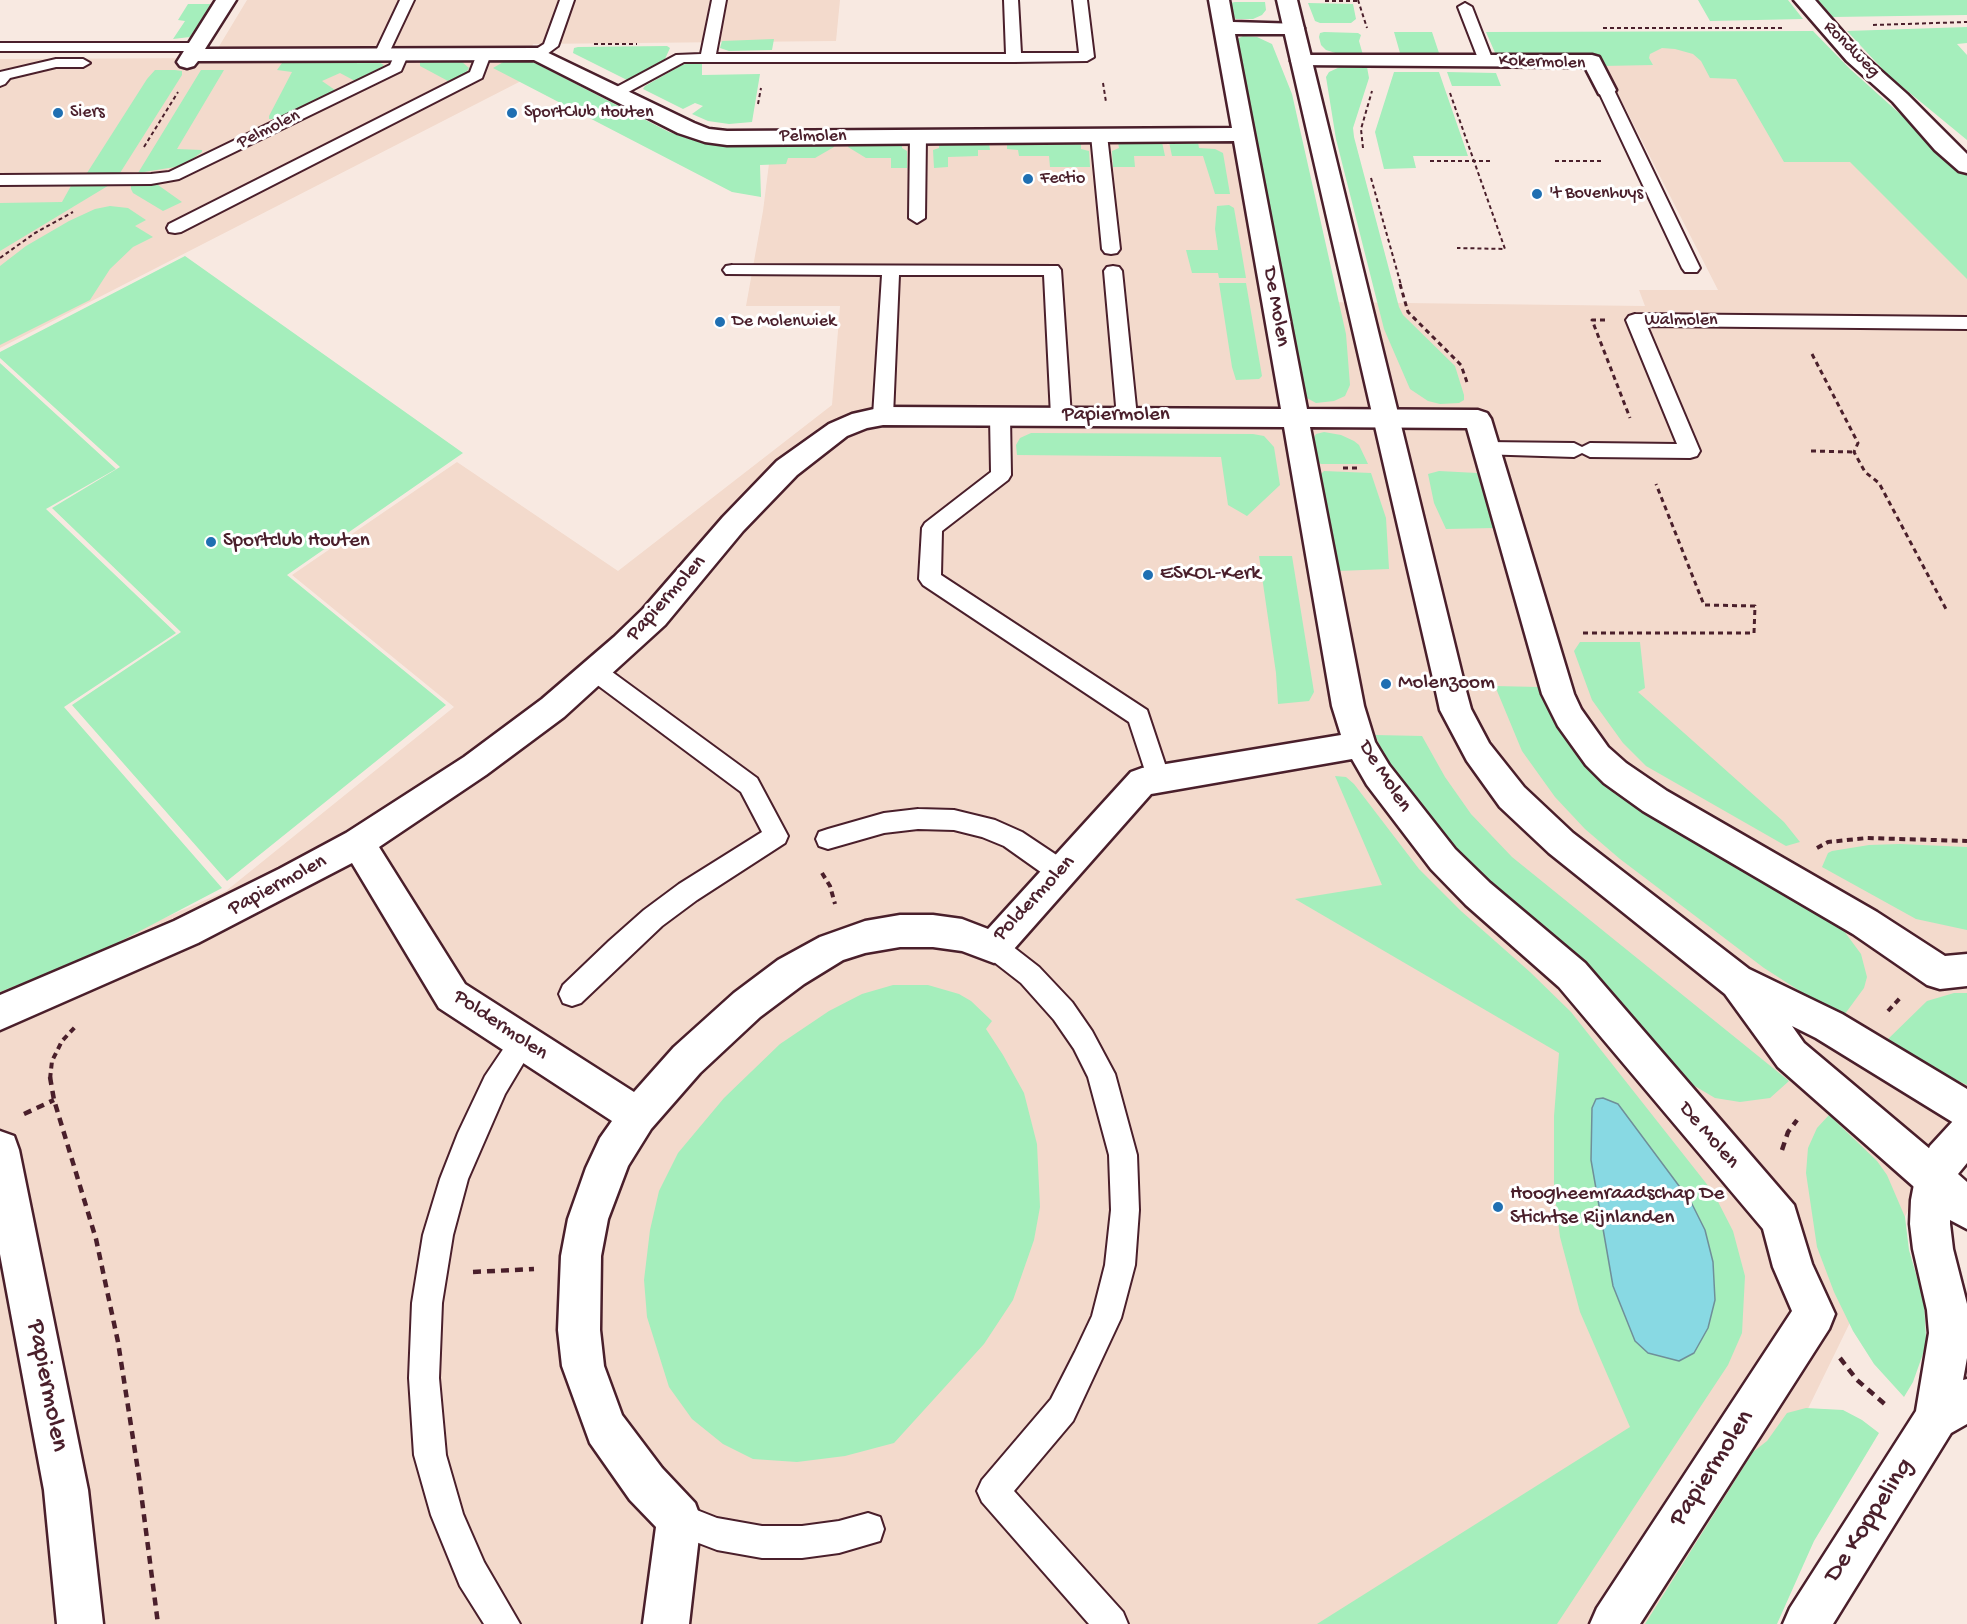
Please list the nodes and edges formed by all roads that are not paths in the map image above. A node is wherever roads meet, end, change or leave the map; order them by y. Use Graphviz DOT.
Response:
graph roads {
  1 [pos="226,0"];
  2 [pos="407,0"];
  3 [pos="567,0"];
  4 [pos="719,0"];
  5 [pos="1011,0"];
  6 [pos="1080,0"];
  7 [pos="1219,0"];
  8 [pos="1287,0"];
  9 [pos="1804,0"];
  10 [pos="1466,7"];
  11 [pos="1224,28"];
  12 [pos="1294,28"];
  13 [pos="0,47"];
  14 [pos="484,54"];
  15 [pos="538,54"];
  16 [pos="391,55"];
  17 [pos="187,57"];
  18 [pos="708,58"];
  19 [pos="1014,58"];
  20 [pos="1301,61"];
  21 [pos="1486,61"];
  22 [pos="104,63"];
  23 [pos="0,81"];
  24 [pos="1606,90"];
  25 [pos="616,93"];
  26 [pos="1900,98"];
  27 [pos="1243,134"];
  28 [pos="1104,135"];
  29 [pos="918,136"];
  30 [pos="1967,144"];
  31 [pos="1967,166"];
  32 [pos="0,180"];
  33 [pos="917,218"];
  34 [pos="175,228"];
  35 [pos="1111,249"];
  36 [pos="1691,268"];
  37 [pos="732,270"];
  38 [pos="891,270"];
  39 [pos="1113,271"];
  40 [pos="1967,323"];
  41 [pos="883,416"];
  42 [pos="1000,416"];
  43 [pos="1061,416"];
  44 [pos="1127,417"];
  45 [pos="1295,417"];
  46 [pos="1385,418"];
  47 [pos="1486,449"];
  48 [pos="596,672"];
  49 [pos="1360,745"];
  50 [pos="1158,779"];
  51 [pos="828,839"];
  52 [pos="358,843"];
  53 [pos="1061,872"];
  54 [pos="994,947"];
  55 [pos="1967,970"];
  56 [pos="1736,981"];
  57 [pos="572,994"];
  58 [pos="0,1013"];
  59 [pos="523,1042"];
  60 [pos="1967,1110"];
  61 [pos="638,1116"];
  62 [pos="1967,1134"];
  63 [pos="0,1150"];
  64 [pos="1935,1179"];
  65 [pos="1967,1209"];
  66 [pos="1814,1314"];
  67 [pos="1951,1409"];
  68 [pos="679,1519"];
  69 [pos="868,1529"];
  70 [pos="80,1624"];
  71 [pos="502,1624"];
  72 [pos="666,1624"];
  73 [pos="1111,1624"];
  74 [pos="1613,1624"];
  75 [pos="1806,1624"];
  1 -- 17 [label="street"];
  2 -- 16 [label="lane"];
  3 -- 15 [label="lane"];
  4 -- 18 [label="lane"];
  5 -- 19 [label="lane"];
  6 -- 19 [label="lane"];
  7 -- 11 [label="street, De Molen"];
  8 -- 12 [label="street"];
  9 -- 26 [label="street, Rondweg"];
  10 -- 21 [label="lane"];
  11 -- 12 [label="street"];
  11 -- 27 [label="street, De Molen"];
  12 -- 20 [label="street"];
  13 -- 17 [label="lane"];
  14 -- 15 [label="street, Pelmolen"];
  14 -- 16 [label="street, Pelmolen"];
  14 -- 34 [label="lane"];
  15 -- 25 [label="street, Pelmolen"];
  16 -- 17 [label="street, Pelmolen"];
  16 -- 32 [label="lane, Pelmolen"];
  18 -- 19 [label="lane"];
  18 -- 25 [label="lane"];
  20 -- 21 [label="street, Kokermolen"];
  20 -- 46 [label="street"];
  21 -- 24 [label="street, Kokermolen"];
  22 -- 23 [label="lane"];
  24 -- 36 [label="lane, Kokermolen"];
  25 -- 29 [label="street, Pelmolen"];
  26 -- 30 [label="street, Rondweg"];
  26 -- 31 [label="street, Rondweg"];
  27 -- 28 [label="street, Pelmolen"];
  27 -- 45 [label="street, De Molen"];
  28 -- 29 [label="street, Pelmolen"];
  28 -- 35 [label="lane"];
  29 -- 33 [label="lane"];
  37 -- 38 [label="lane"];
  38 -- 41 [label="lane"];
  38 -- 43 [label="lane"];
  39 -- 44 [label="lane"];
  40 -- 47 [label="lane, Walmolen"];
  41 -- 42 [label="street, Papiermolen"];
  41 -- 48 [label="street, Papiermolen"];
  42 -- 43 [label="street, Papiermolen"];
  42 -- 50 [label="lane"];
  43 -- 44 [label="street, Papiermolen"];
  44 -- 45 [label="street, Papiermolen"];
  45 -- 46 [label="street, Papiermolen"];
  45 -- 49 [label="street, De Molen"];
  46 -- 47 [label="street"];
  46 -- 56 [label="street"];
  47 -- 55 [label="street"];
  48 -- 52 [label="street, Papiermolen"];
  48 -- 57 [label="lane"];
  49 -- 50 [label="street, Poldermolen"];
  49 -- 66 [label="street, De Molen"];
  50 -- 53 [label="street, Poldermolen"];
  51 -- 53 [label="lane"];
  52 -- 58 [label="street, Papiermolen"];
  52 -- 59 [label="street, Poldermolen"];
  53 -- 54 [label="street, Poldermolen"];
  54 -- 61 [label="street, Poldermolen"];
  54 -- 73 [label="lane"];
  56 -- 60 [label="street"];
  56 -- 64 [label="street"];
  59 -- 61 [label="street, Poldermolen"];
  59 -- 71 [label="lane"];
  61 -- 68 [label="street, Poldermolen"];
  62 -- 64 [label="street"];
  63 -- 70 [label="street, Papiermolen"];
  64 -- 65 [label="street"];
  64 -- 67 [label="street, De Koppeling"];
  66 -- 74 [label="street, Papiermolen"];
  67 -- 75 [label="street, De Koppeling"];
  68 -- 69 [label="lane, Poldermolen"];
  68 -- 72 [label="street"];
}
